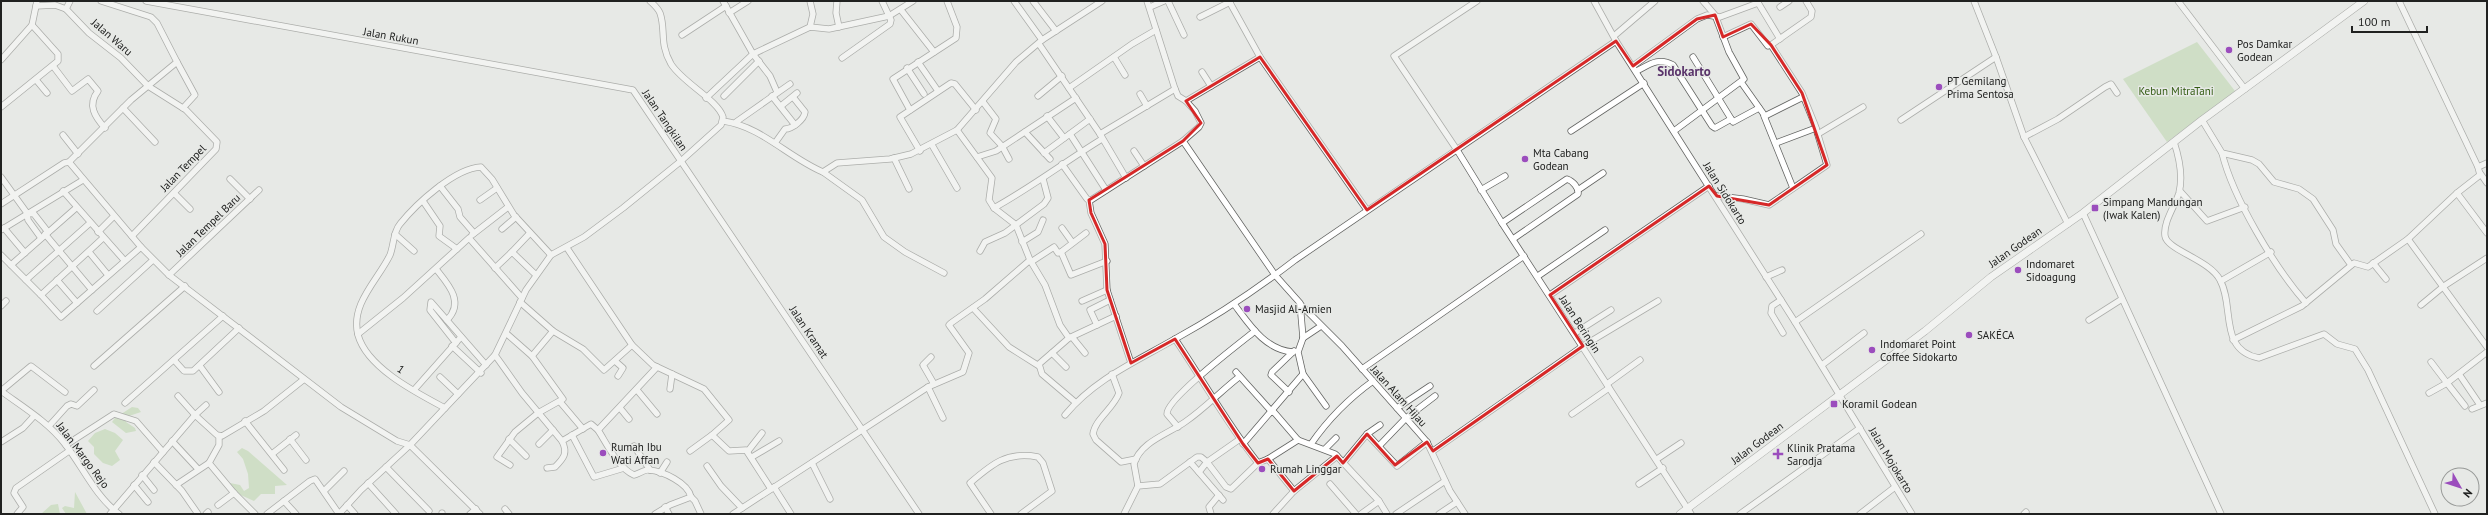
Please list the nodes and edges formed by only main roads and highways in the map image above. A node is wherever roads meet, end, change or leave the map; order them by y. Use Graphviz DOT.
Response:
graph roads {
  1 [pos="2364,1"];
  2 [pos="1690,511"];
  3 [pos="1680,514"];
  1 -- 2 [label="main road, Jalan Godean"];
  2 -- 3 [label="main road, Jalan Godean"];
}
